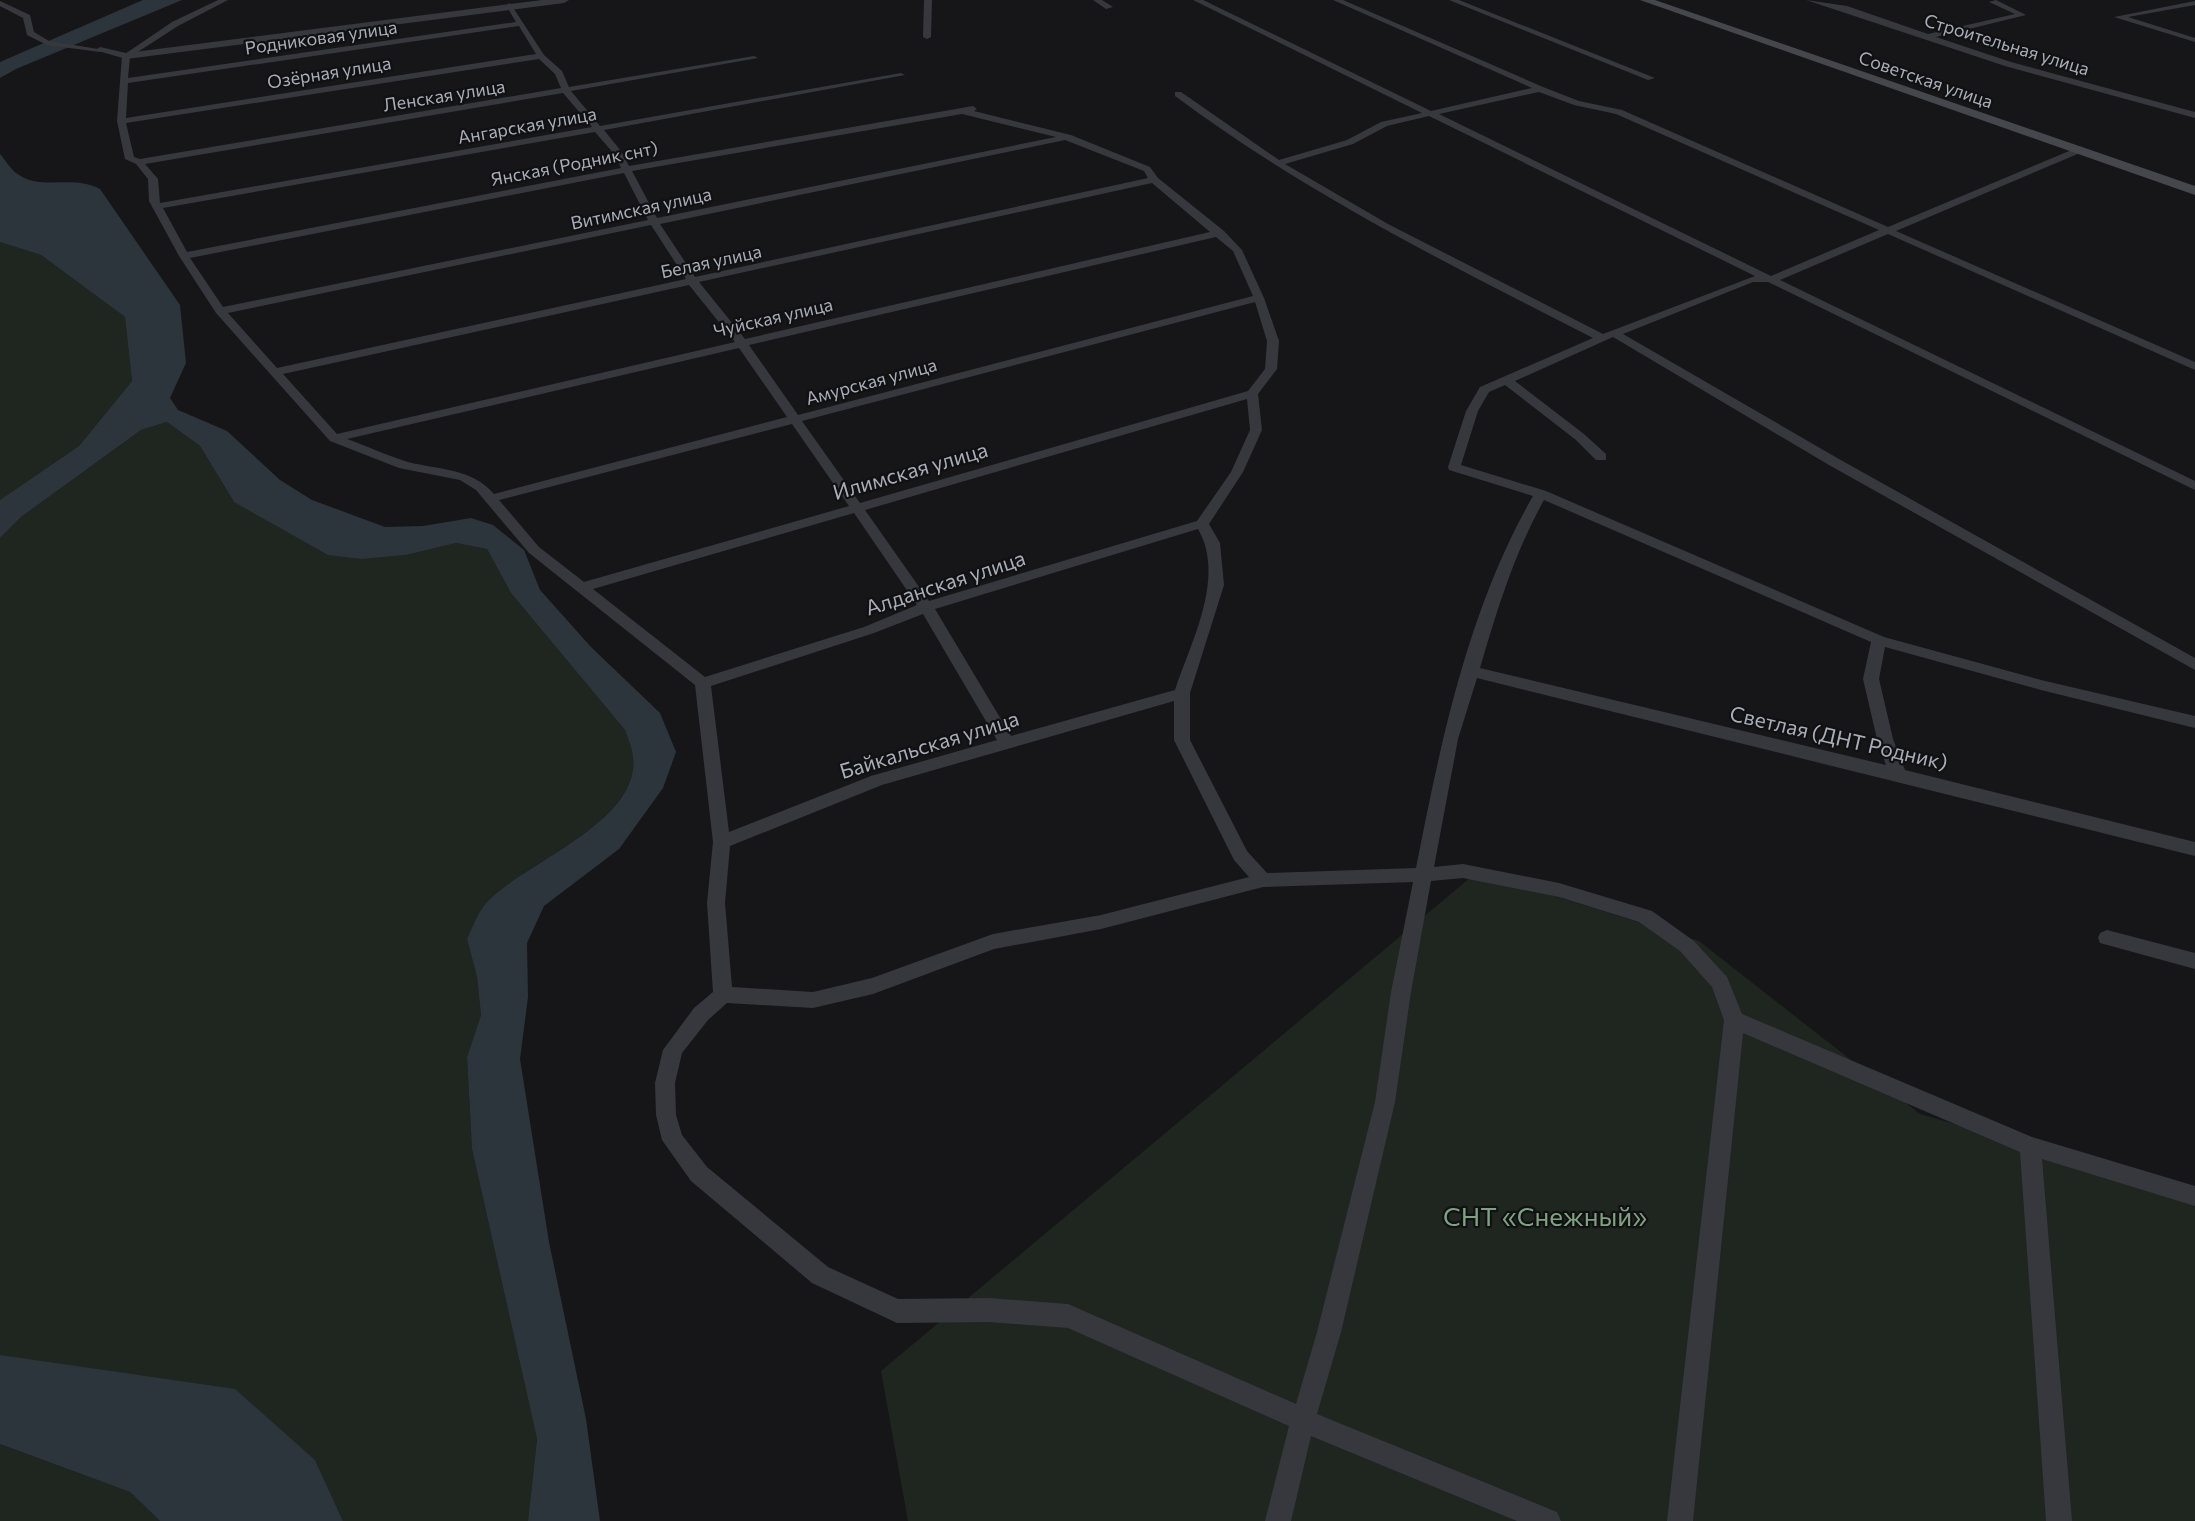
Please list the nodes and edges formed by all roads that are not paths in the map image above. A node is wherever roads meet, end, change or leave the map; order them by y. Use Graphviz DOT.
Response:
graph roads {
  1 [pos="224,0"];
  2 [pos="564,0"];
  3 [pos="928,0"];
  4 [pos="1097,0"];
  5 [pos="1197,0"];
  6 [pos="1336,0"];
  7 [pos="1453,0"];
  8 [pos="1645,0"];
  9 [pos="1810,0"];
  10 [pos="1993,2"];
  11 [pos="0,3"];
  12 [pos="2195,3"];
  13 [pos="510,5"];
  14 [pos="1109,7"];
  15 [pos="522,23"];
  16 [pos="927,37"];
  17 [pos="1928,37"];
  18 [pos="2195,40"];
  19 [pos="100,50"];
  20 [pos="126,56"];
  21 [pos="541,56"];
  22 [pos="754,58"];
  23 [pos="901,75"];
  24 [pos="1651,78"];
  25 [pos="123,81"];
  26 [pos="1540,89"];
  27 [pos="566,91"];
  28 [pos="1178,94"];
  29 [pos="973,110"];
  30 [pos="959,111"];
  31 [pos="1432,114"];
  32 [pos="2195,115"];
  33 [pos="121,121"];
  34 [pos="598,129"];
  35 [pos="1068,137"];
  36 [pos="2077,151"];
  37 [pos="139,162"];
  38 [pos="1276,164"];
  39 [pos="628,170"];
  40 [pos="1154,180"];
  41 [pos="2195,191"];
  42 [pos="159,206"];
  43 [pos="654,222"];
  44 [pos="1888,232"];
  45 [pos="1220,233"];
  46 [pos="183,256"];
  47 [pos="1772,279"];
  48 [pos="693,282"];
  49 [pos="1259,298"];
  50 [pos="220,311"];
  51 [pos="1608,335"];
  52 [pos="741,342"];
  53 [pos="2195,366"];
  54 [pos="274,372"];
  55 [pos="1506,380"];
  56 [pos="1252,394"];
  57 [pos="793,420"];
  58 [pos="334,438"];
  59 [pos="1601,457"];
  60 [pos="2195,486"];
  61 [pos="1541,494"];
  62 [pos="492,498"];
  63 [pos="854,508"];
  64 [pos="1202,524"];
  65 [pos="581,588"];
  66 [pos="926,608"];
  67 [pos="1879,640"];
  68 [pos="2195,665"];
  69 [pos="1471,671"];
  70 [pos="703,683"];
  71 [pos="1182,693"];
  72 [pos="2195,722"];
  73 [pos="1006,743"];
  74 [pos="1898,774"];
  75 [pos="722,842"];
  76 [pos="2195,849"];
  77 [pos="1426,875"];
  78 [pos="1263,880"];
  79 [pos="2107,938"];
  80 [pos="2195,961"];
  81 [pos="723,995"];
  82 [pos="1734,1020"];
  83 [pos="2030,1146"];
  84 [pos="2195,1196"];
  85 [pos="1302,1420"];
  86 [pos="1278,1521"];
  87 [pos="1548,1521"];
  88 [pos="1680,1521"];
  89 [pos="2059,1521"];
  1 -- 20 [label="street"];
  2 -- 13 [label="street"];
  3 -- 16 [label="street"];
  4 -- 14 [label="street"];
  5 -- 31 [label="street"];
  6 -- 26 [label="street"];
  7 -- 24 [label="street"];
  8 -- 36 [label="main road, Советская улица"];
  9 -- 17 [label="street, Строительная улица"];
  10 -- 17 [label="street"];
  11 -- 19 [label="street"];
  12 -- 18 [label="street"];
  13 -- 15 [label="street"];
  13 -- 20 [label="street"];
  15 -- 21 [label="street"];
  15 -- 25 [label="street, Родниковая улица"];
  17 -- 32 [label="street, Строительная улица"];
  19 -- 20 [label="street"];
  20 -- 25 [label="street"];
  21 -- 27 [label="street"];
  21 -- 33 [label="street, Озёрная улица"];
  22 -- 27 [label="street, Ленская улица"];
  23 -- 34 [label="street, Ангарская улица"];
  25 -- 33 [label="street"];
  26 -- 31 [label="street"];
  26 -- 44 [label="street"];
  27 -- 34 [label="street"];
  27 -- 37 [label="street, Ленская улица"];
  28 -- 38 [label="street"];
  29 -- 30 [label="street, Янская (Родник снт)"];
  30 -- 35 [label="street"];
  30 -- 39 [label="street, Янская (Родник снт)"];
  31 -- 38 [label="street"];
  31 -- 47 [label="street"];
  33 -- 37 [label="street"];
  34 -- 39 [label="street"];
  34 -- 42 [label="street, Ангарская улица"];
  35 -- 40 [label="street"];
  35 -- 43 [label="street, Витимская улица"];
  36 -- 41 [label="main road, Советская улица"];
  36 -- 44 [label="street"];
  37 -- 42 [label="street"];
  38 -- 51 [label="street"];
  39 -- 43 [label="street"];
  39 -- 46 [label="street, Янская (Родник снт)"];
  40 -- 45 [label="street"];
  40 -- 48 [label="street, Белая улица"];
  42 -- 46 [label="street"];
  43 -- 48 [label="street"];
  43 -- 50 [label="street, Витимская улица"];
  44 -- 47 [label="street"];
  44 -- 53 [label="street"];
  45 -- 49 [label="street"];
  45 -- 52 [label="street, Чуйская улица"];
  46 -- 50 [label="street"];
  47 -- 51 [label="street"];
  47 -- 60 [label="street"];
  48 -- 52 [label="street"];
  48 -- 54 [label="street, Белая улица"];
  49 -- 56 [label="street"];
  49 -- 57 [label="street, Амурская улица"];
  50 -- 54 [label="street"];
  51 -- 55 [label="street"];
  51 -- 68 [label="street"];
  52 -- 57 [label="street"];
  52 -- 58 [label="street, Чуйская улица"];
  54 -- 58 [label="street"];
  55 -- 59 [label="street"];
  55 -- 61 [label="street"];
  56 -- 63 [label="street, Илимская улица"];
  56 -- 64 [label="street"];
  57 -- 62 [label="street, Амурская улица"];
  57 -- 63 [label="street"];
  58 -- 62 [label="street"];
  61 -- 67 [label="street"];
  61 -- 69 [label="street"];
  62 -- 65 [label="street"];
  63 -- 65 [label="street, Илимская улица"];
  63 -- 66 [label="street"];
  64 -- 66 [label="street, Алданская улица"];
  64 -- 71 [label="street"];
  65 -- 70 [label="street"];
  66 -- 70 [label="street, Алданская улица"];
  66 -- 73 [label="street"];
  67 -- 72 [label="street"];
  67 -- 74 [label="street"];
  69 -- 74 [label="street, Светлая (ДНТ Родник)"];
  69 -- 77 [label="street"];
  70 -- 75 [label="street"];
  71 -- 73 [label="street, Байкальская улица"];
  71 -- 78 [label="street"];
  73 -- 75 [label="street, Байкальская улица"];
  74 -- 76 [label="street, Светлая (ДНТ Родник)"];
  75 -- 81 [label="street"];
  77 -- 78 [label="street"];
  77 -- 82 [label="street"];
  77 -- 85 [label="street"];
  78 -- 81 [label="street"];
  79 -- 80 [label="street"];
  81 -- 85 [label="street"];
  82 -- 83 [label="street"];
  82 -- 88 [label="street"];
  83 -- 84 [label="street"];
  83 -- 89 [label="street"];
  85 -- 86 [label="street"];
  85 -- 87 [label="street"];
}
